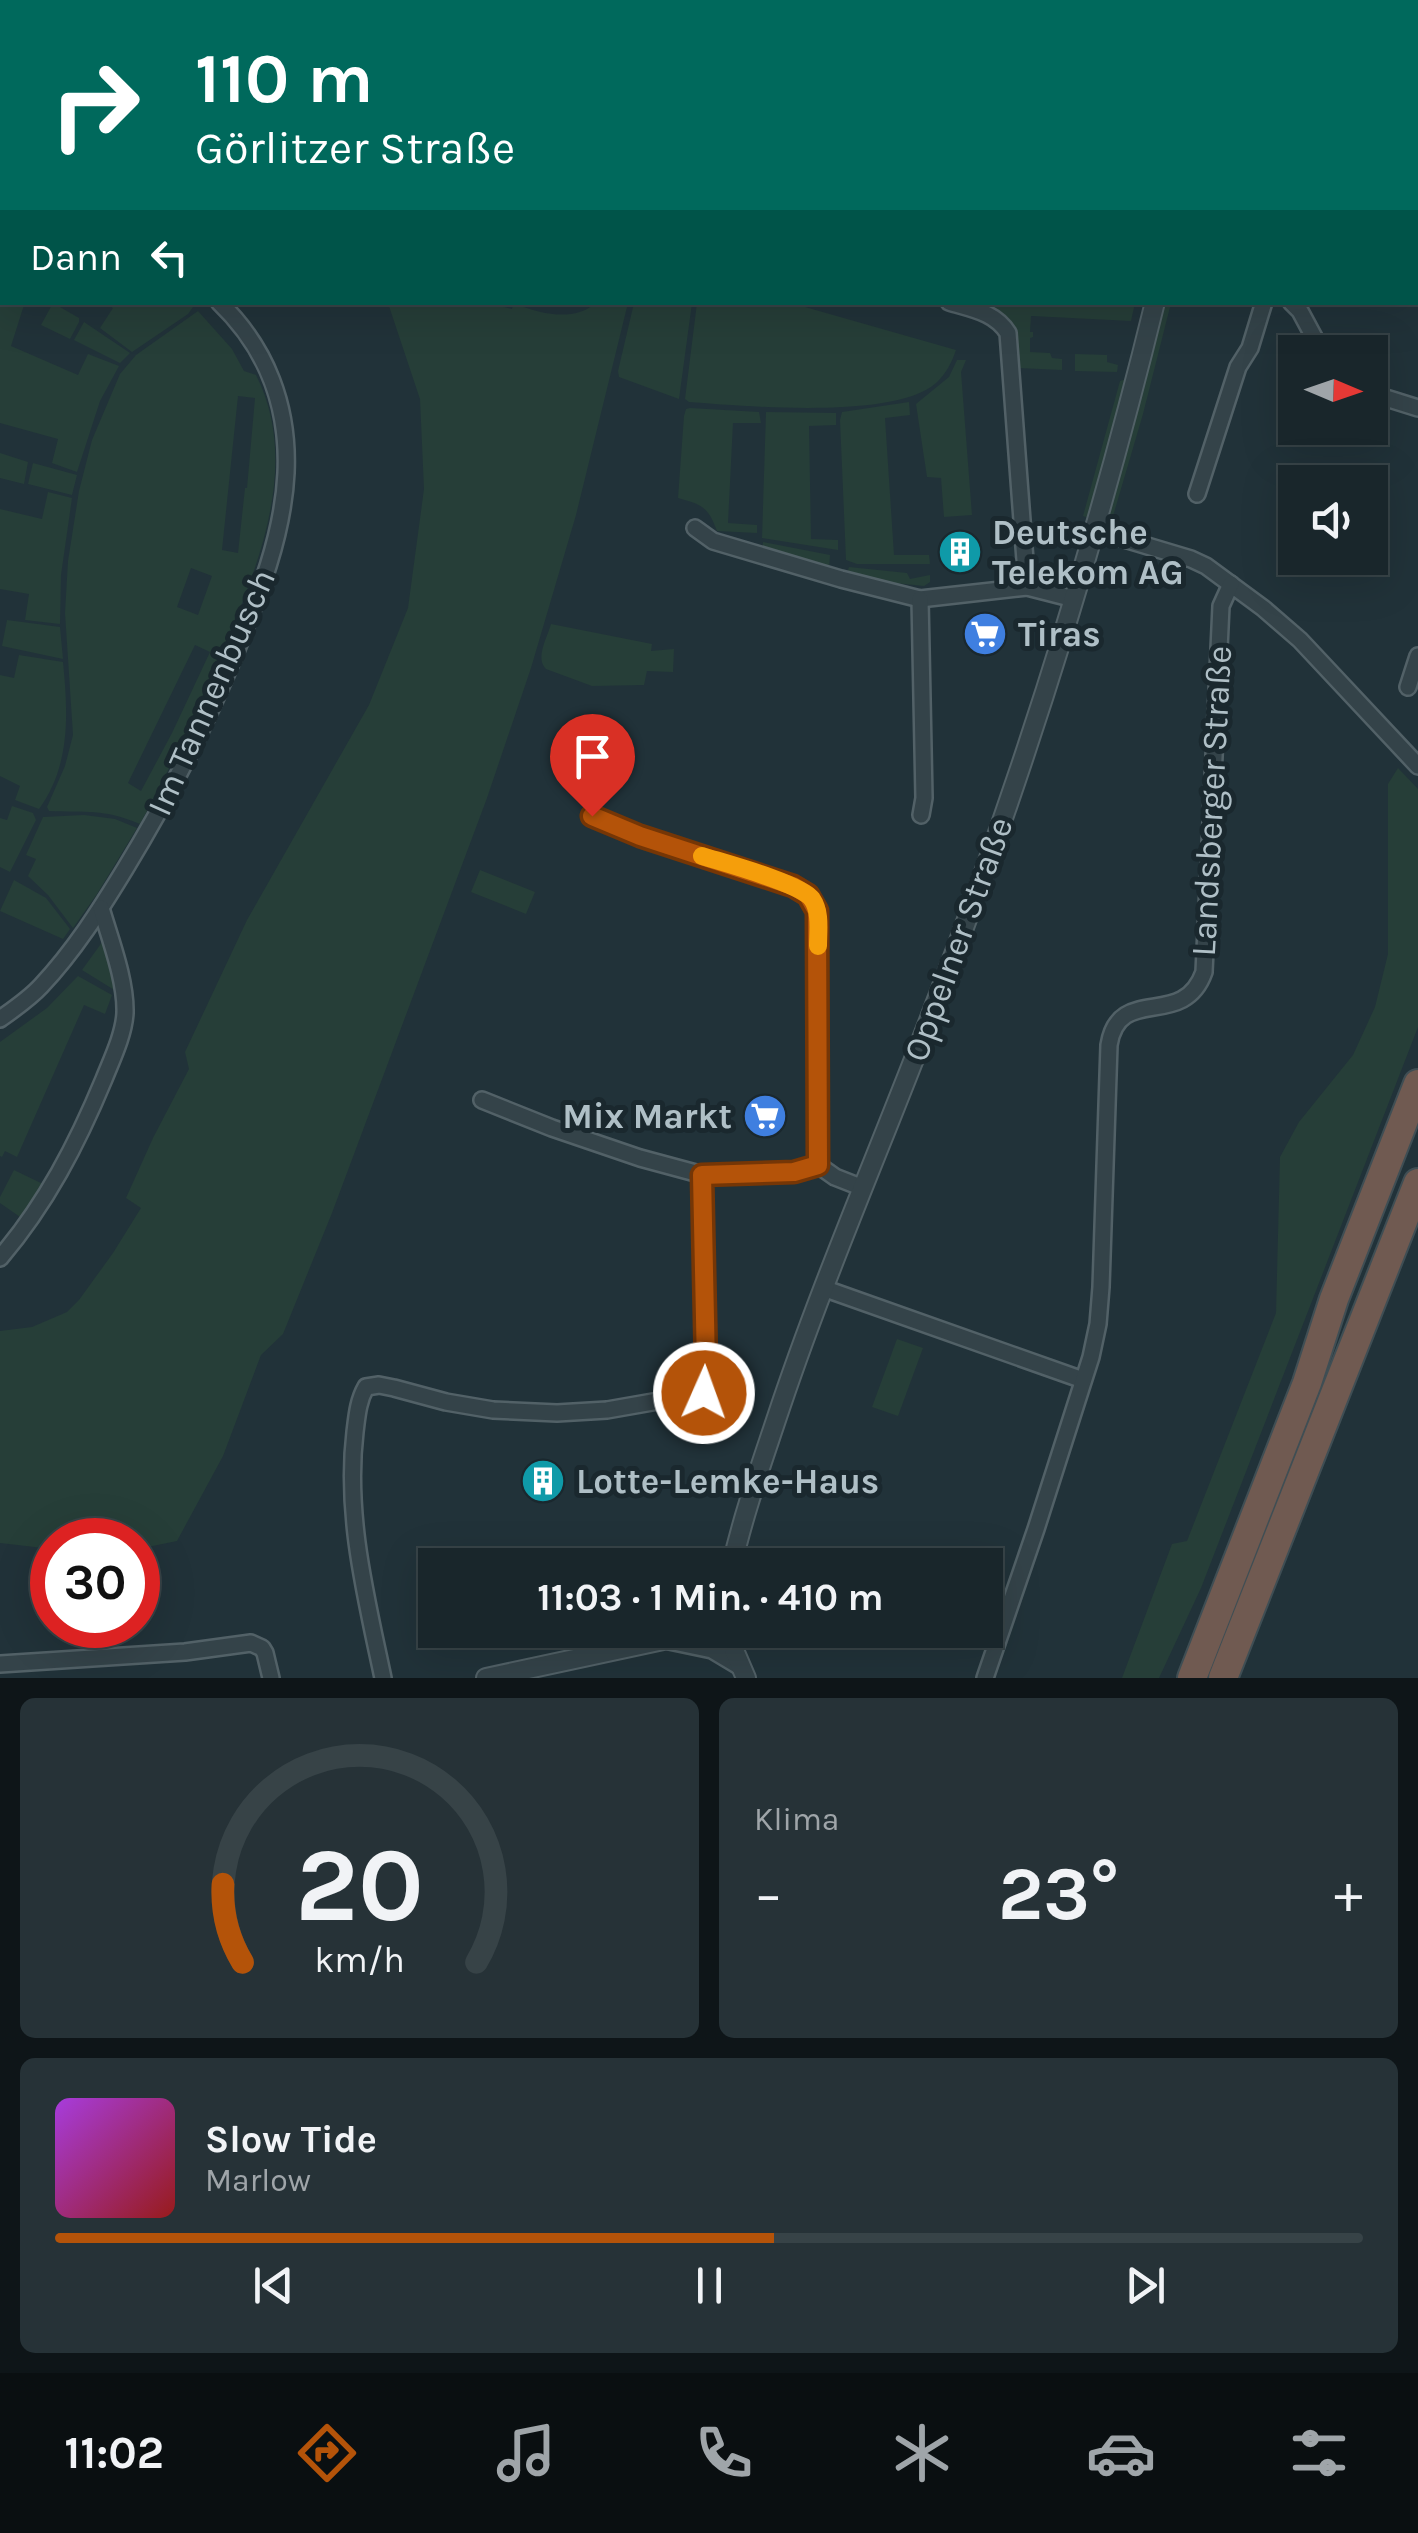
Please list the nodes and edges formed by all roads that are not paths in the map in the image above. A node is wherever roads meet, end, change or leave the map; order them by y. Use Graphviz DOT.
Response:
graph roads {
  1 [pos="222,305"];
  2 [pos="959,305"];
  3 [pos="1154,305"];
  4 [pos="1263,305"];
  5 [pos="1294,305"];
  6 [pos="1313,335"];
  7 [pos="1388,399"];
  8 [pos="1418,408"];
  9 [pos="1197,494"];
  10 [pos="694,528"];
  11 [pos="1094,530"];
  12 [pos="1232,584"];
  13 [pos="1027,587"];
  14 [pos="920,598"];
  15 [pos="1074,599"];
  16 [pos="1418,656"];
  17 [pos="1408,687"];
  18 [pos="1418,766"];
  19 [pos="920,815"];
  20 [pos="592,816"];
  21 [pos="101,908"];
  22 [pos="0,1019"];
  23 [pos="1418,1084"];
  24 [pos="482,1100"];
  25 [pos="818,1165"];
  26 [pos="702,1175"];
  27 [pos="1418,1183"];
  28 [pos="863,1188"];
  29 [pos="0,1258"];
  30 [pos="823,1288"];
  31 [pos="1334,1300"];
  32 [pos="1083,1380"];
  33 [pos="737,1548"];
  34 [pos="616,1648"];
  35 [pos="706,1648"];
  36 [pos="736,1648"];
  37 [pos="0,1664"];
  38 [pos="744,1673"];
  39 [pos="271,1678"];
  40 [pos="382,1678"];
  41 [pos="486,1678"];
  42 [pos="985,1678"];
  43 [pos="1173,1678"];
  44 [pos="1192,1678"];
  45 [pos="1223,1678"];
  1 -- 21 [label="street, Im Tannenbusch"];
  2 -- 13 [label="street"];
  3 -- 11 [label="street, Oppelner Straße"];
  4 -- 9 [label="street"];
  5 -- 6 [label="street"];
  7 -- 8 [label="street"];
  10 -- 14 [label="street"];
  11 -- 12 [label="street"];
  11 -- 15 [label="street, Oppelner Straße"];
  12 -- 18 [label="street"];
  12 -- 32 [label="street, Landsberger Straße"];
  13 -- 14 [label="street"];
  13 -- 15 [label="street"];
  14 -- 19 [label="street"];
  15 -- 28 [label="street, Oppelner Straße"];
  16 -- 17 [label="street"];
  20 -- 25 [label="street"];
  21 -- 22 [label="street, Im Tannenbusch"];
  21 -- 29 [label="street"];
  23 -- 31 [label="highway"];
  24 -- 26 [label="street"];
  25 -- 26 [label="street"];
  25 -- 28 [label="street"];
  26 -- 40 [label="street"];
  27 -- 45 [label="highway"];
  28 -- 30 [label="street, Oppelner Straße"];
  30 -- 32 [label="street"];
  30 -- 33 [label="street, Oppelner Straße"];
  31 -- 43 [label="highway"];
  31 -- 44 [label="highway"];
  32 -- 42 [label="street, Landsberger Straße"];
  34 -- 41 [label="street"];
  35 -- 38 [label="street"];
  36 -- 38 [label="street"];
  37 -- 39 [label="street"];
}
